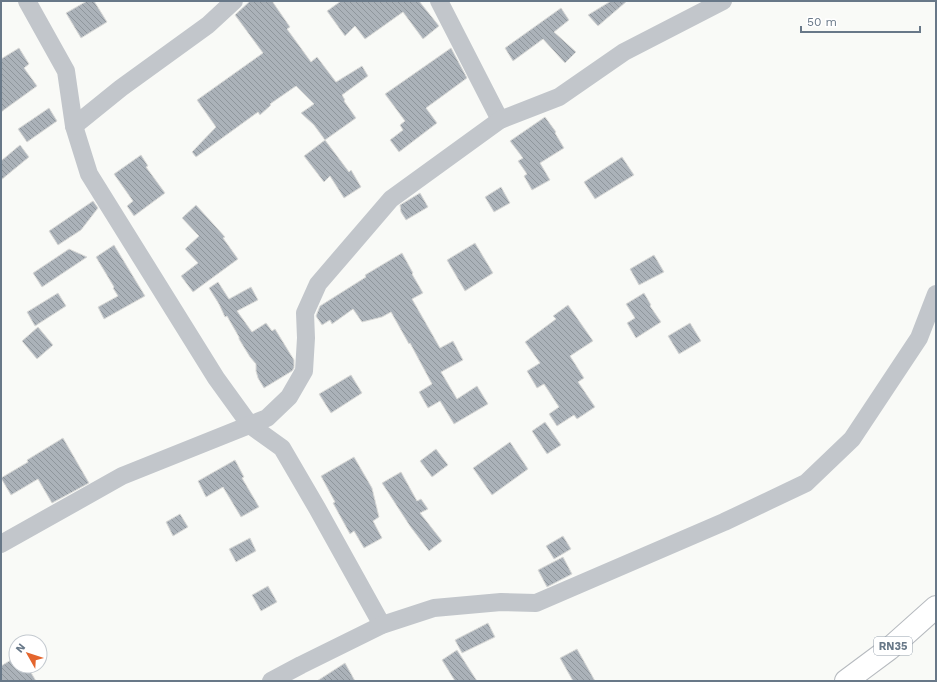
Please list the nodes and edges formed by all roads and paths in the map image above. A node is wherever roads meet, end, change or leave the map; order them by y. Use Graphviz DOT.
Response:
graph roads {
  1 [pos="27,1"];
  2 [pos="234,1"];
  3 [pos="439,1"];
  4 [pos="720,2"];
  5 [pos="500,120"];
  6 [pos="74,126"];
  7 [pos="936,294"];
  8 [pos="250,425"];
  9 [pos="1,544"];
  10 [pos="936,607"];
  11 [pos="382,625"];
  12 [pos="271,681"];
  13 [pos="846,681"];
  1 -- 6 [label="street"];
  2 -- 6 [label="street"];
  3 -- 5 [label="street"];
  4 -- 5 [label="street"];
  5 -- 8 [label="street"];
  6 -- 8 [label="street"];
  7 -- 11 [label="street"];
  8 -- 9 [label="street"];
  8 -- 11 [label="street"];
  10 -- 13 [label="main road, RN35"];
  11 -- 12 [label="street"];
}
